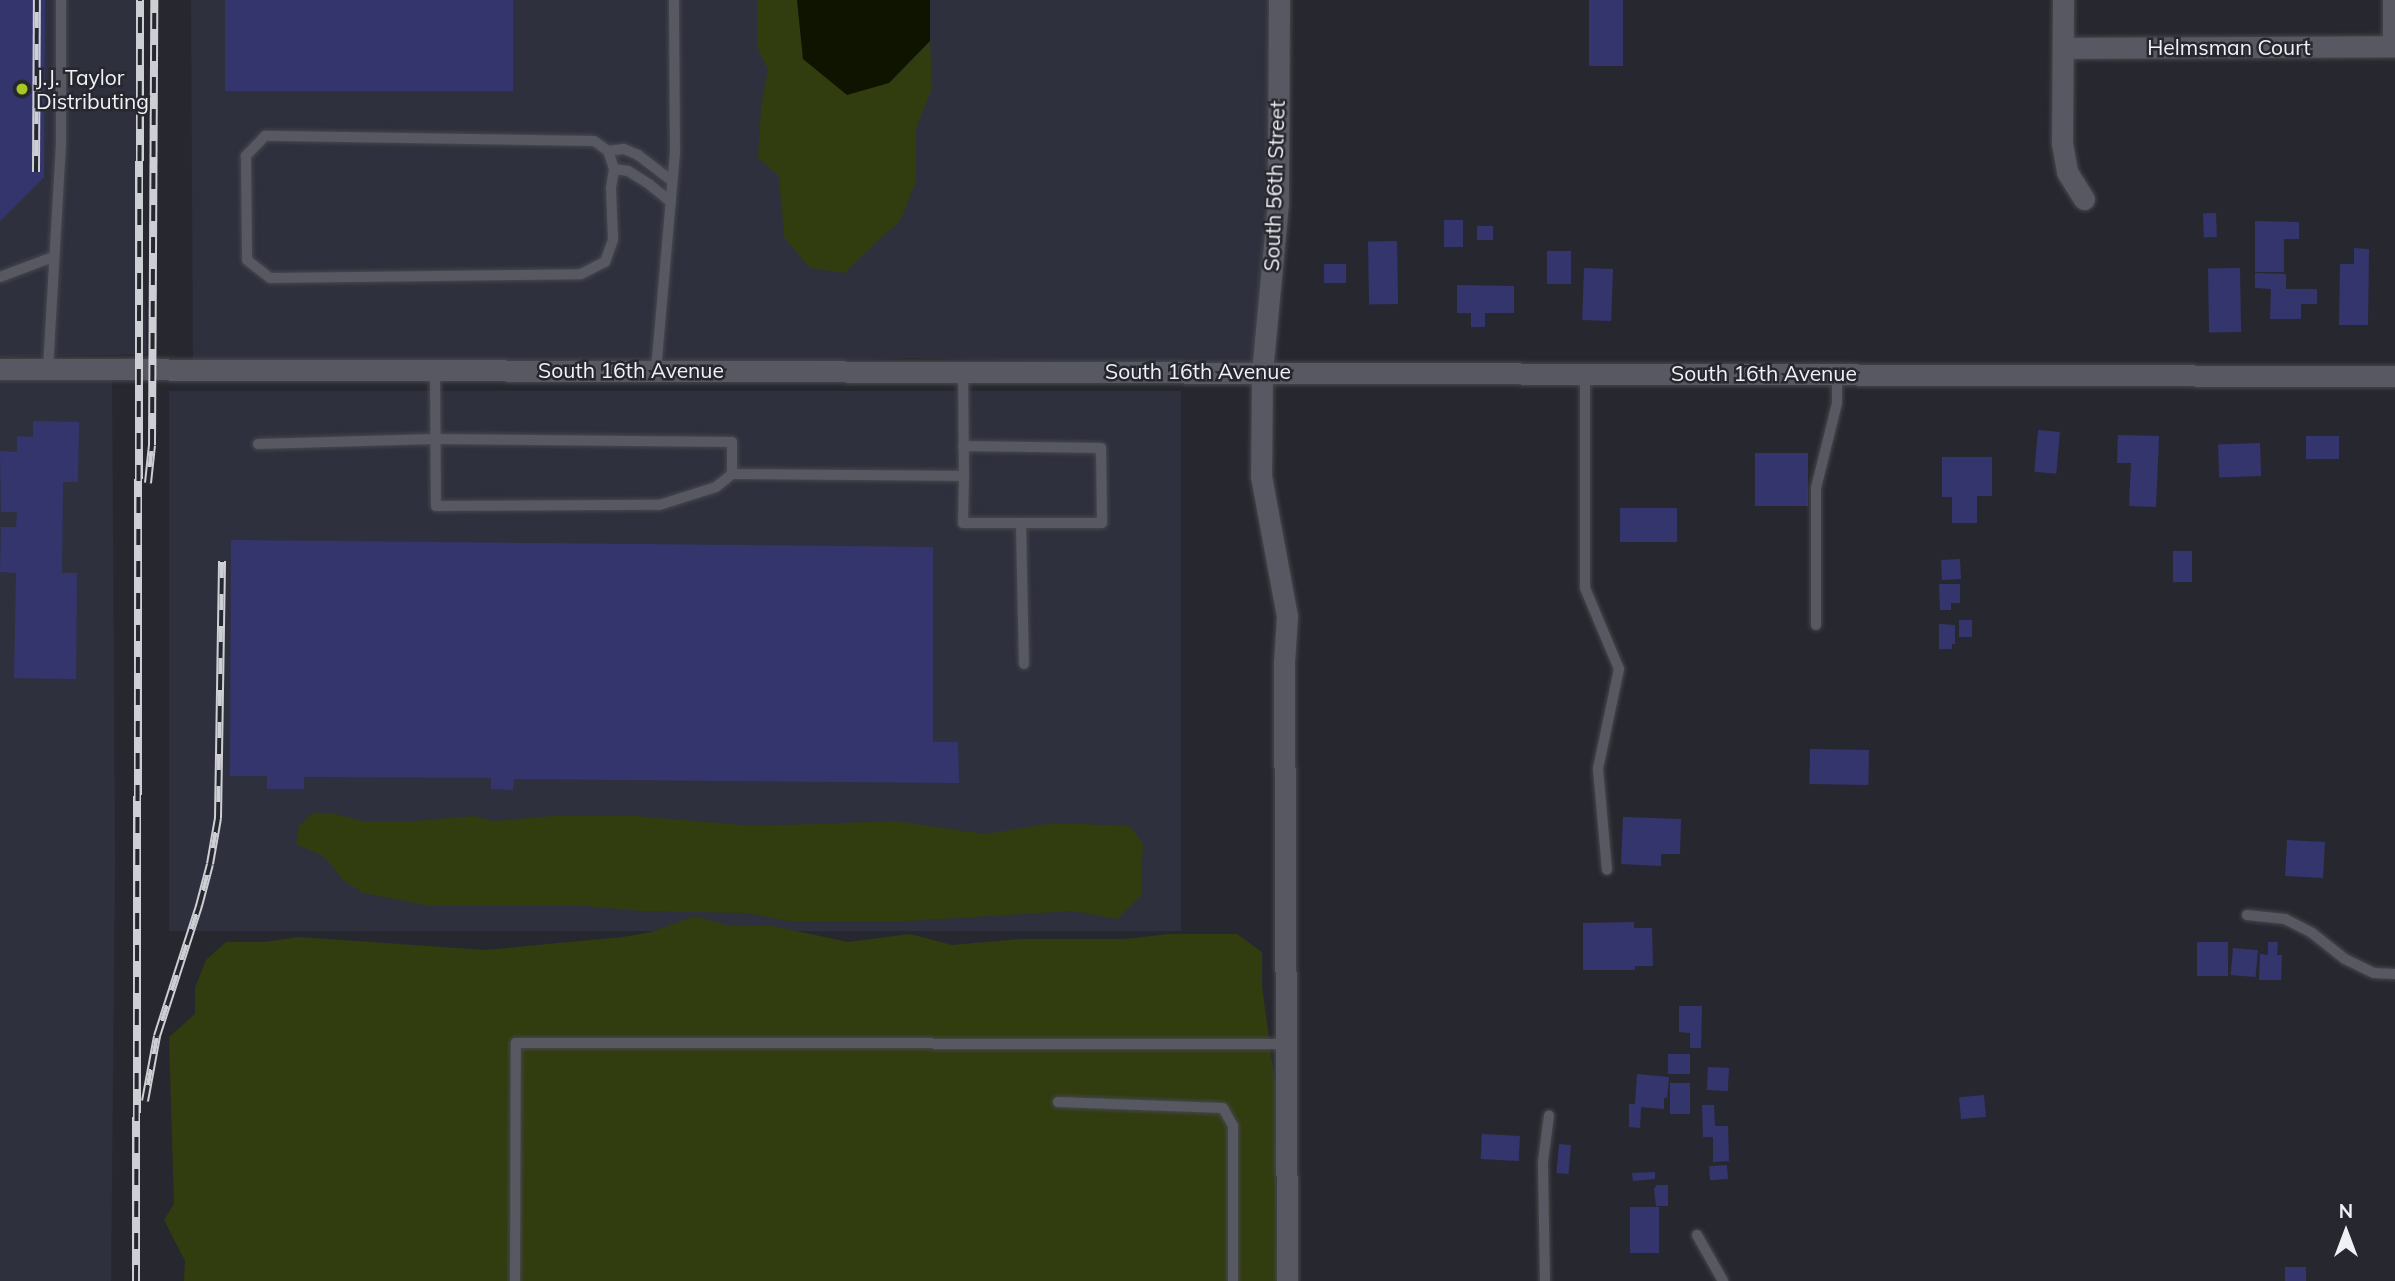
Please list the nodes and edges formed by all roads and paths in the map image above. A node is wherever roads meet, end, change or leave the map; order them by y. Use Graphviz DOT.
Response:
graph roads {
  1 [pos="61,0"];
  2 [pos="674,0"];
  3 [pos="1279,0"];
  4 [pos="2063,0"];
  5 [pos="2393,0"];
  6 [pos="2394,46"];
  7 [pos="2063,48"];
  8 [pos="608,152"];
  9 [pos="614,169"];
  10 [pos="672,181"];
  11 [pos="2084,199"];
  12 [pos="671,202"];
  13 [pos="53,257"];
  14 [pos="0,277"];
  15 [pos="0,369"];
  16 [pos="48,369"];
  17 [pos="435,369"];
  18 [pos="656,370"];
  19 [pos="963,370"];
  20 [pos="1262,371"];
  21 [pos="1584,372"];
  22 [pos="1837,373"];
  23 [pos="2395,376"];
  24 [pos="435,439"];
  25 [pos="258,444"];
  26 [pos="963,446"];
  27 [pos="732,474"];
  28 [pos="964,476"];
  29 [pos="1021,524"];
  30 [pos="1816,625"];
  31 [pos="1024,664"];
  32 [pos="1606,870"];
  33 [pos="2247,915"];
  34 [pos="2395,974"];
  35 [pos="1286,1044"];
  36 [pos="1058,1102"];
  37 [pos="1549,1115"];
  38 [pos="1697,1235"];
  39 [pos="515,1281"];
  40 [pos="1233,1281"];
  41 [pos="1287,1281"];
  42 [pos="1545,1281"];
  43 [pos="1723,1281"];
  1 -- 13 [label="lane"];
  2 -- 10 [label="lane"];
  3 -- 20 [label="street, South 56th Street"];
  4 -- 7 [label="street"];
  5 -- 6 [label="street"];
  6 -- 7 [label="street, Helmsman Court"];
  7 -- 11 [label="street"];
  8 -- 9 [label="lane"];
  8 -- 9 [label="lane"];
  8 -- 10 [label="lane"];
  9 -- 12 [label="lane"];
  10 -- 12 [label="lane"];
  12 -- 18 [label="lane"];
  13 -- 14 [label="lane"];
  13 -- 16 [label="lane"];
  15 -- 16 [label="street, South 16th Avenue"];
  16 -- 17 [label="street, South 16th Avenue"];
  17 -- 18 [label="street, South 16th Avenue"];
  17 -- 24 [label="lane"];
  18 -- 19 [label="street, South 16th Avenue"];
  19 -- 20 [label="street, South 16th Avenue"];
  19 -- 26 [label="lane"];
  20 -- 21 [label="street, South 16th Avenue"];
  20 -- 35 [label="street, South 56th Street"];
  21 -- 22 [label="street, South 16th Avenue"];
  21 -- 32 [label="lane"];
  22 -- 23 [label="street, South 16th Avenue"];
  22 -- 30 [label="lane"];
  24 -- 25 [label="lane"];
  24 -- 27 [label="lane"];
  24 -- 27 [label="lane"];
  26 -- 28 [label="lane"];
  26 -- 29 [label="lane"];
  27 -- 28 [label="lane"];
  28 -- 29 [label="lane"];
  29 -- 31 [label="lane"];
  33 -- 34 [label="lane"];
  35 -- 39 [label="lane"];
  35 -- 41 [label="street, South 56th Street"];
  36 -- 40 [label="lane"];
  37 -- 42 [label="lane"];
  38 -- 43 [label="lane"];
}
